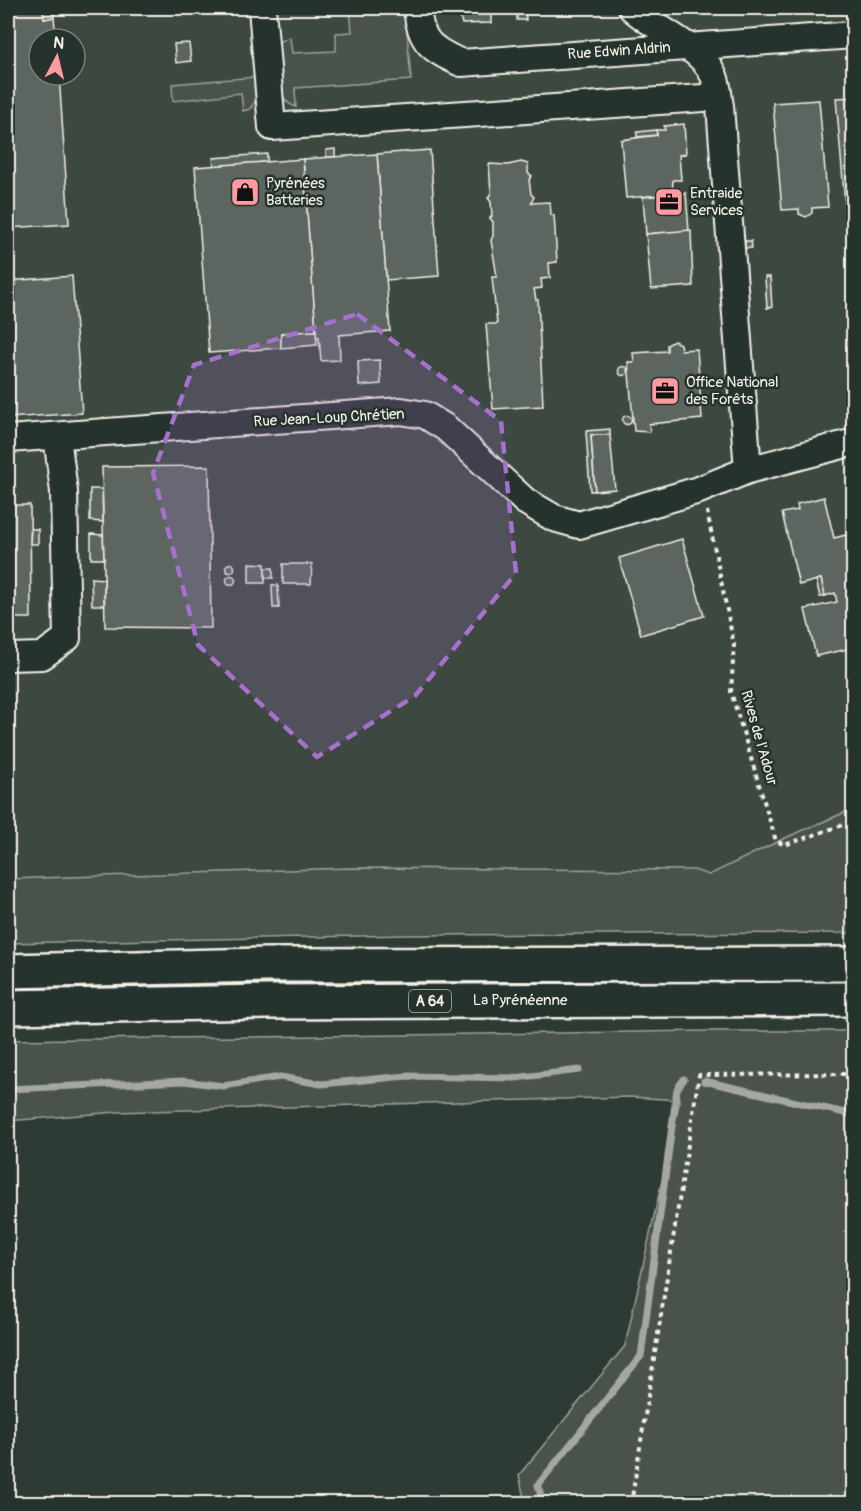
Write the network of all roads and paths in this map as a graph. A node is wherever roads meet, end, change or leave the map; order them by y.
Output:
1 (262, 8) edge
2 (417, 8) edge
3 (633, 8) edge
4 (854, 35) edge
5 (687, 46) junction
6 (718, 97) junction
7 (57, 436) junction
8 (8, 439) edge
9 (854, 442) edge
10 (748, 470) junction
11 (699, 490) junction
12 (8, 657) edge
13 (854, 822) edge
14 (854, 963) edge
15 (8, 971) edge
16 (854, 999) edge
17 (8, 1007) edge
18 (854, 1074) edge
19 (631, 1503) edge

1 - 6 street
2 - 5 street, Rue Edwin Aldrin
3 - 5 street
4 - 5 street, Rue Edwin Aldrin
5 - 6 street
6 - 10 street
7 - 8 street, Rue Jean-Loup Chrétien
7 - 11 street, Rue Jean-Loup Chrétien
7 - 12 street
9 - 10 street, Rue Jean-Loup Chrétien
10 - 11 street, Rue Jean-Loup Chrétien
11 - 13 path, Rives de l'Adour
14 - 15 highway
16 - 17 highway, La Pyrénéenne / A 64
18 - 19 path

